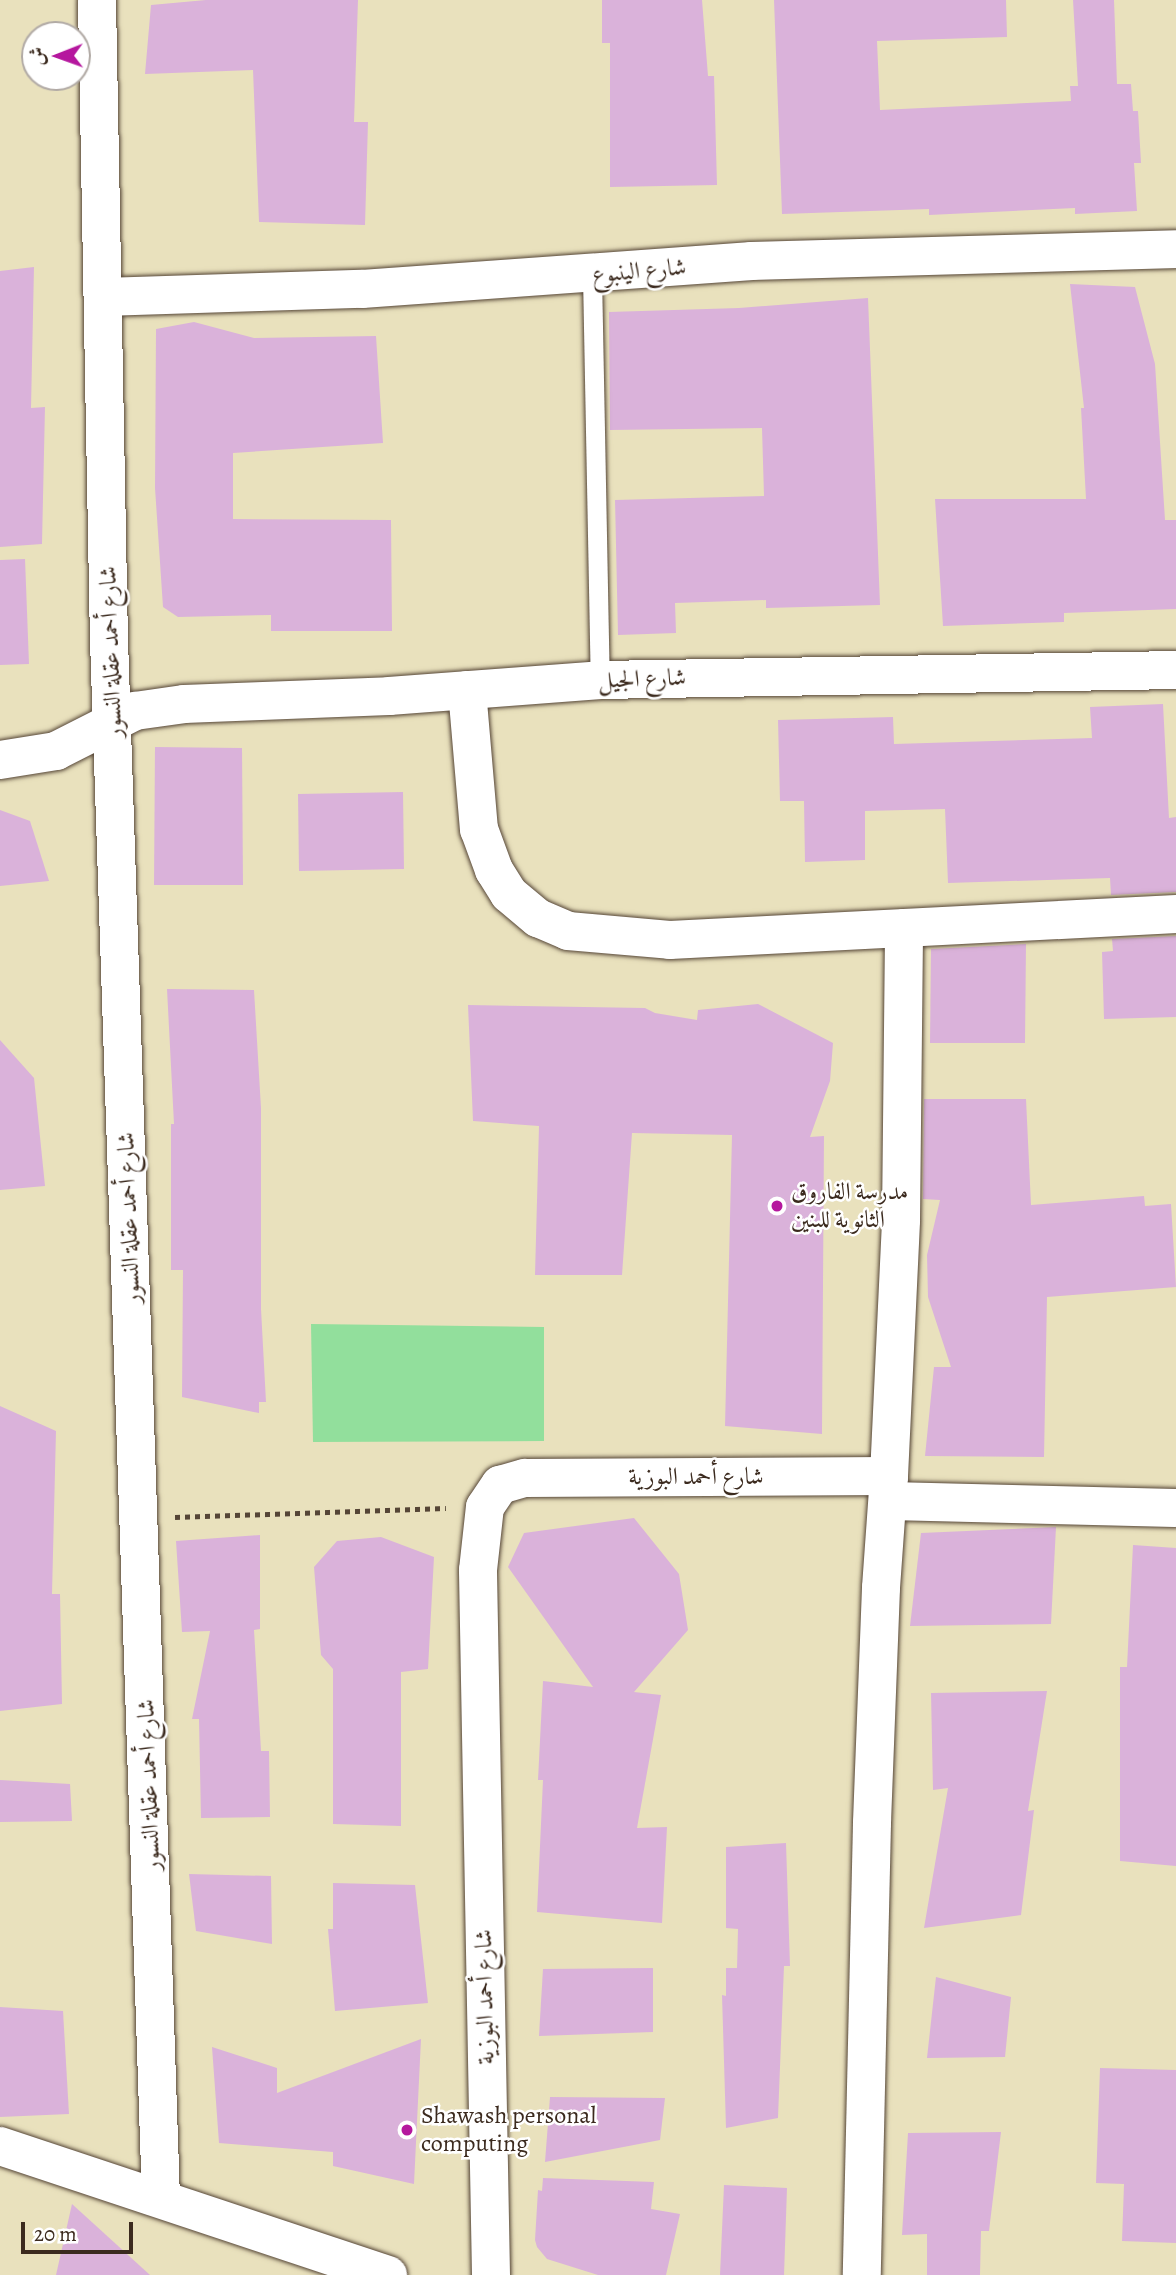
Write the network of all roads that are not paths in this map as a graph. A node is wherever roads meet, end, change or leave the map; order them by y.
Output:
1 (97, 0) edge
2 (1176, 249) edge
3 (592, 275) junction
4 (103, 296) junction
5 (1176, 670) edge
6 (600, 680) junction
7 (467, 690) junction
8 (113, 723) junction
9 (0, 760) edge
10 (1176, 914) edge
11 (904, 928) junction
12 (889, 1488) junction
13 (1176, 1508) edge
14 (0, 2146) edge
15 (161, 2197) junction
16 (388, 2275) edge
17 (491, 2275) edge
18 (862, 2275) edge

1 - 4 street, شارع أحمد عقلة النسور
2 - 3 street, شارع الينبوع
3 - 4 street, شارع الينبوع
3 - 6 lane
4 - 8 street, شارع أحمد عقلة النسور
5 - 6 street, شارع الجيل
6 - 7 street, شارع الجيل
7 - 8 street, شارع الجيل
7 - 11 street
8 - 9 street, شارع الجيل
8 - 15 street, شارع أحمد عقلة النسور
10 - 11 street
11 - 12 street
12 - 13 street, شارع أحمد البوزية
12 - 17 street, شارع أحمد البوزية
12 - 18 street
14 - 15 street
15 - 16 street

